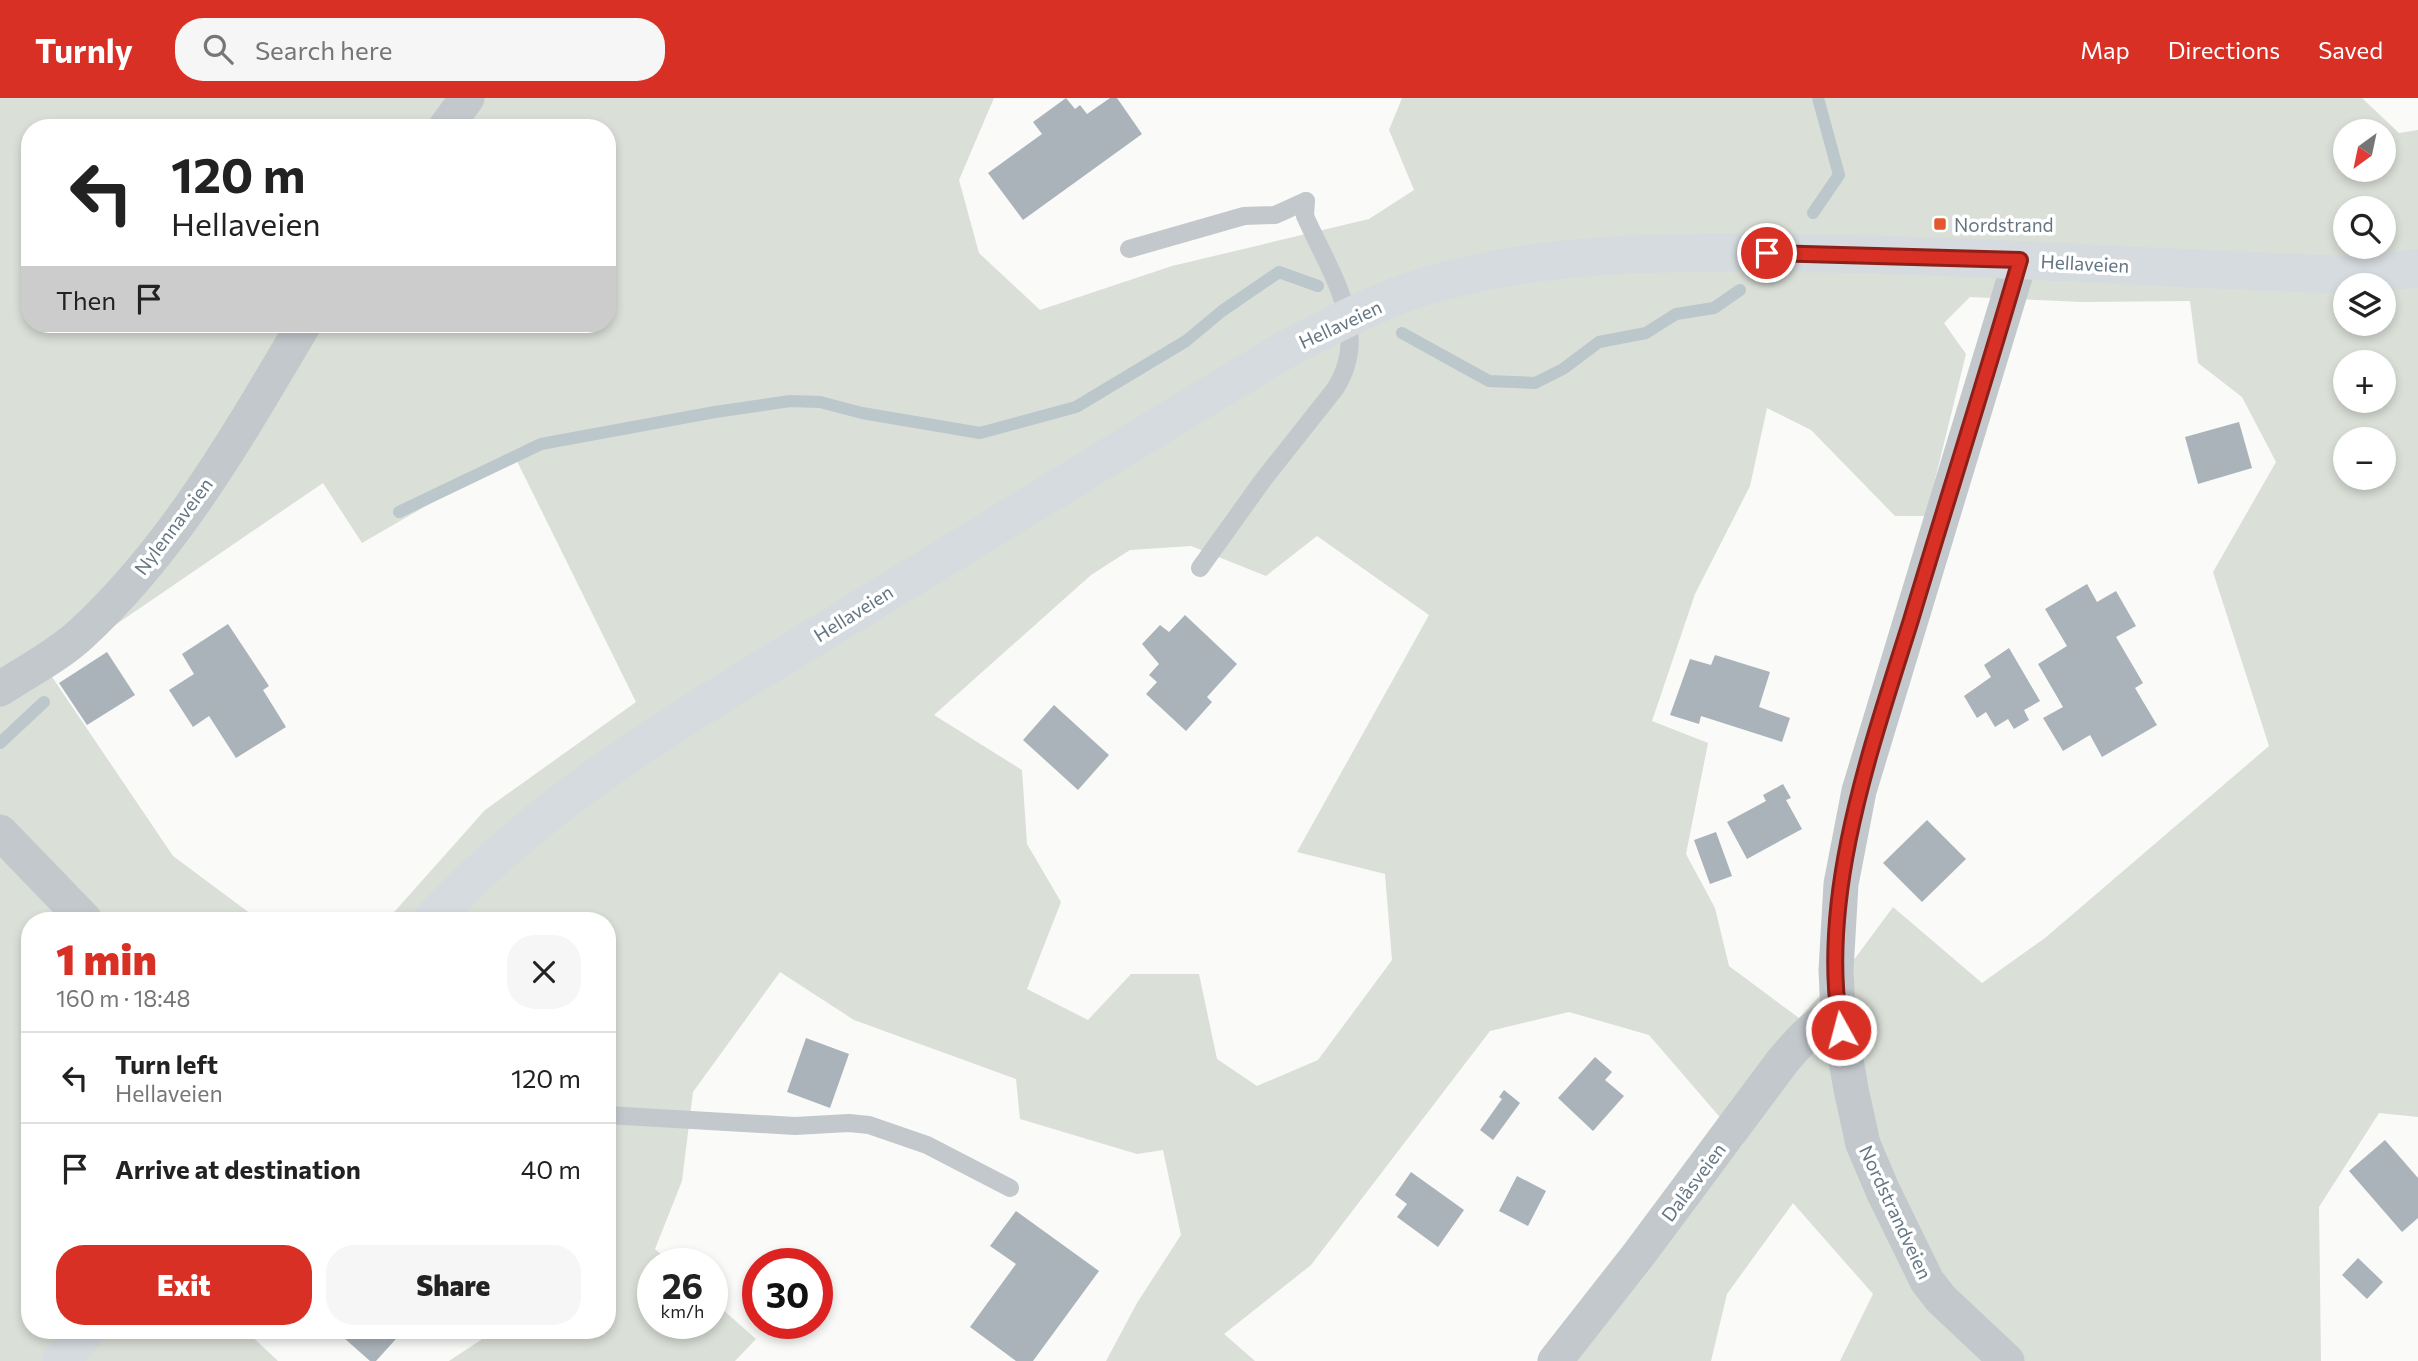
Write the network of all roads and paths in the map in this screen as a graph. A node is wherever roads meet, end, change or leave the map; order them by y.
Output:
1 (467, 98) edge
2 (451, 119) edge
3 (1129, 249) dead end
4 (2020, 260) junction
5 (2418, 268) edge
6 (1350, 317) junction
7 (299, 333) edge
8 (1200, 568) dead end
9 (0, 689) edge
10 (0, 832) edge
11 (77, 912) edge
12 (440, 912) edge
13 (1838, 1013) junction
14 (616, 1116) edge
15 (1010, 1188) dead end
16 (79, 1339) edge
17 (61, 1361) edge
18 (1555, 1361) edge
19 (2007, 1361) edge

1 - 2 street
3 - 6 lane
4 - 5 main road, Hellaveien
4 - 6 main road, Hellaveien
4 - 13 street, Nordstrandveien
6 - 8 lane
6 - 12 main road, Hellaveien
7 - 9 street, Nylennaveien
10 - 11 street
13 - 18 street, Dalåsveien
13 - 19 street, Nordstrandveien
14 - 15 lane
16 - 17 main road

